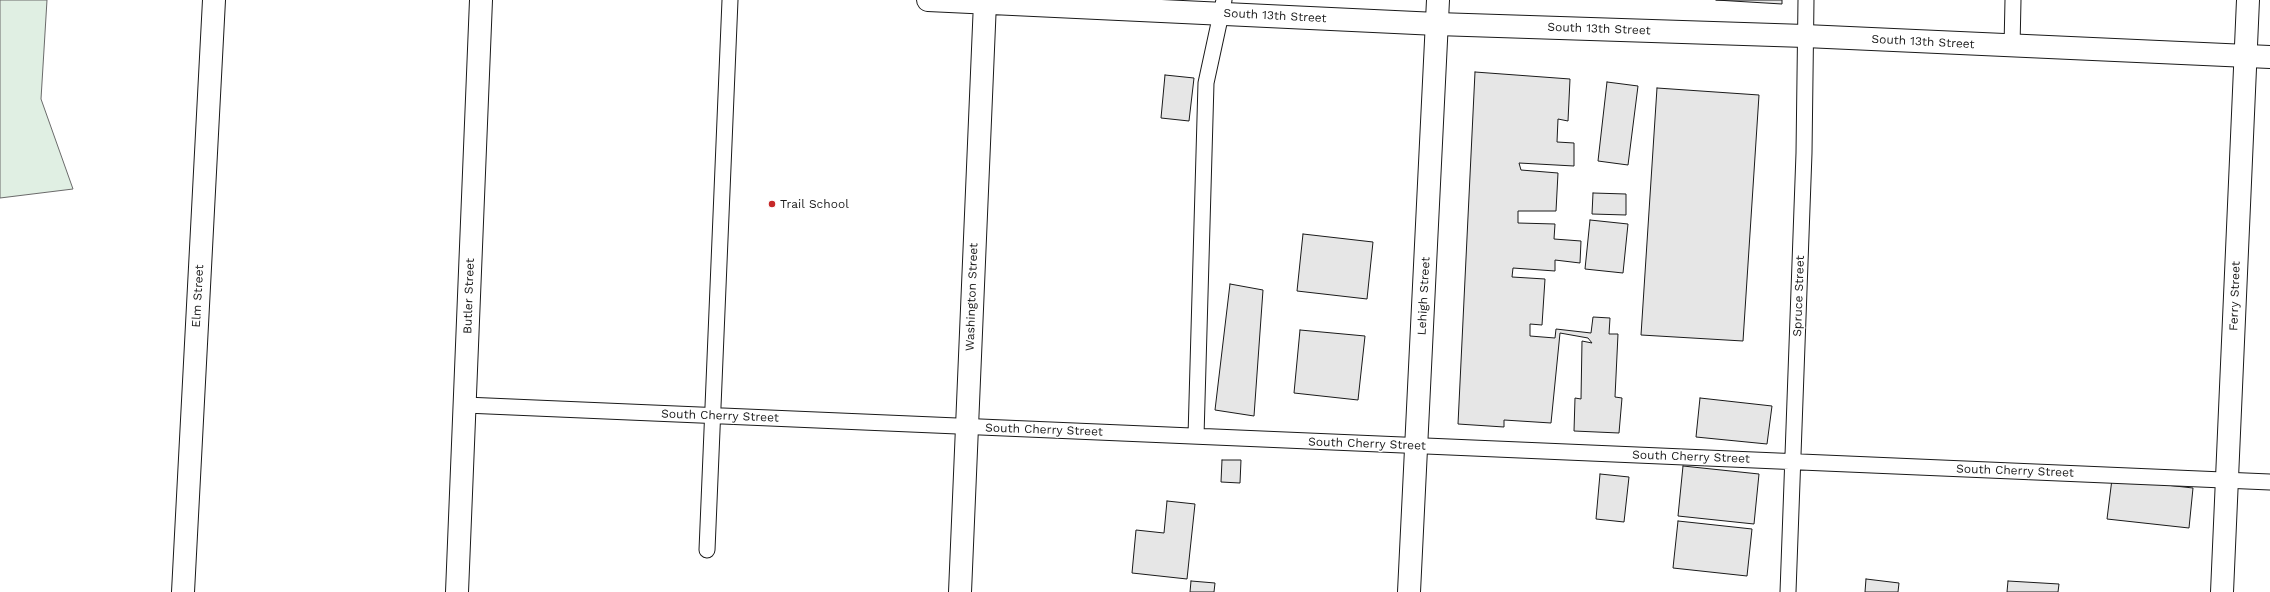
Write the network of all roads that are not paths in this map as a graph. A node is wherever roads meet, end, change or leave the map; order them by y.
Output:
1 (214, 0) edge
2 (481, 0) edge
3 (730, 0) edge
4 (928, 0) edge
5 (1438, 0) edge
6 (1806, 0) edge
7 (2013, 0) edge
8 (2248, 0) edge
9 (985, 2) junction
10 (1223, 7) edge
11 (1437, 24) junction
12 (1805, 36) junction
13 (2012, 47) junction
14 (2246, 56) junction
15 (2270, 57) edge
16 (464, 405) junction
17 (714, 416) junction
18 (967, 426) junction
19 (1196, 436) junction
20 (1417, 446) junction
21 (1794, 462) junction
22 (2228, 480) junction
23 (2270, 482) edge
24 (708, 550) dead end
25 (183, 592) edge
26 (457, 592) edge
27 (960, 592) edge
28 (1409, 592) edge
29 (1788, 592) edge
30 (2222, 592) edge

1 - 25 main road, Elm Street
2 - 16 main road, Butler Street
3 - 17 lane
4 - 9 main road, South 13th Street
5 - 11 main road, Lehigh Street
6 - 12 lane, Spruce Street
7 - 13 lane
8 - 14 main road, Ferry Street
9 - 10 main road, South 13th Street
9 - 18 main road, Washington Street
10 - 11 main road, South 13th Street
10 - 19 lane
11 - 12 main road, South 13th Street
11 - 20 main road, Lehigh Street
12 - 13 main road, South 13th Street
12 - 21 lane, Spruce Street
13 - 14 main road, South 13th Street
14 - 15 main road, South 13th Street
14 - 22 main road, Ferry Street
16 - 17 lane, South Cherry Street
16 - 26 main road, Butler Street
17 - 18 lane, South Cherry Street
17 - 24 lane
18 - 19 lane, South Cherry Street
18 - 27 main road, Washington Street
19 - 20 lane, South Cherry Street
20 - 21 lane, South Cherry Street
20 - 28 main road, Lehigh Street
21 - 22 lane, South Cherry Street
21 - 29 lane, Spruce Street
22 - 23 lane, South Cherry Street
22 - 30 main road, Ferry Street

